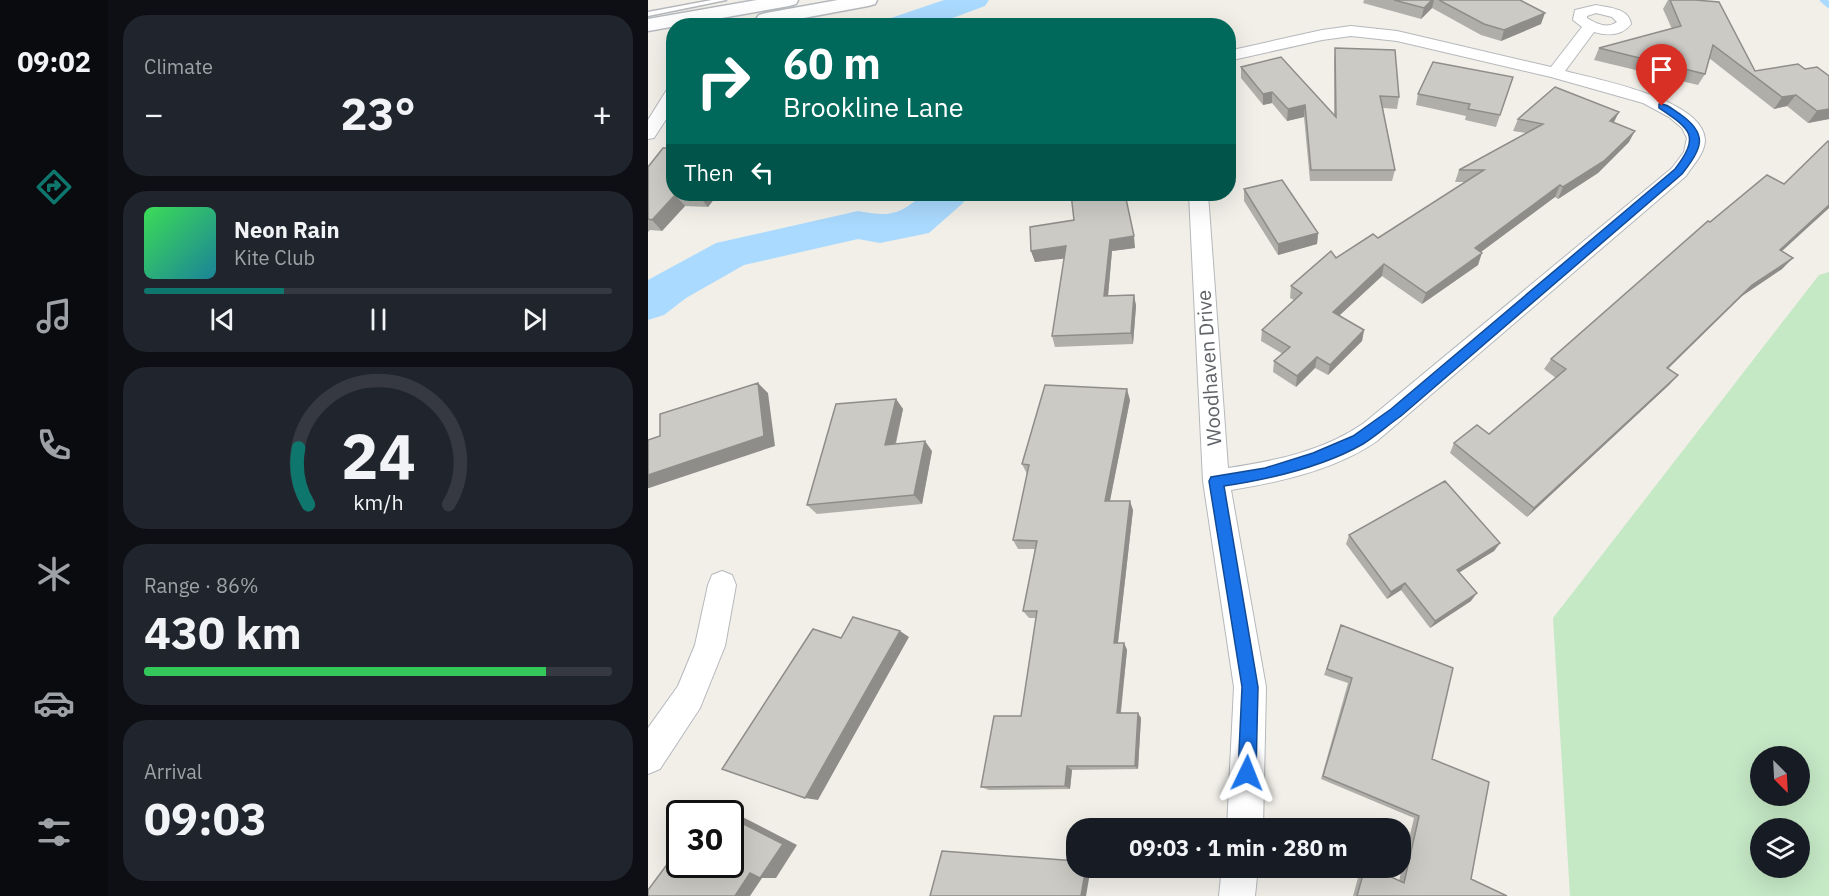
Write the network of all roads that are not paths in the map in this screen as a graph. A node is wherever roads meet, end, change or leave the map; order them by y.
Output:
1 (723, 0) edge
2 (789, 0) edge
3 (868, 0) edge
4 (840, 2) edge
5 (648, 14) edge
6 (706, 18) edge
7 (770, 18) edge
8 (666, 23) edge
9 (648, 25) edge
10 (1590, 27) dead end
11 (666, 39) edge
12 (648, 42) edge
13 (1236, 54) edge
14 (1556, 73) junction
15 (666, 105) edge
16 (648, 134) edge
17 (1198, 201) edge
18 (1216, 481) junction
19 (722, 585) dead end
20 (648, 757) edge
21 (1245, 818) edge
22 (1239, 878) edge
23 (1237, 896) edge

1 - 5 lane
2 - 6 main road
3 - 4 main road
4 - 7 main road
8 - 9 main road
10 - 14 street
11 - 12 main road
13 - 14 street
14 - 18 street
15 - 16 street
17 - 18 street, Woodhaven Drive
18 - 21 street, Woodhaven Drive
19 - 20 street
22 - 23 street

